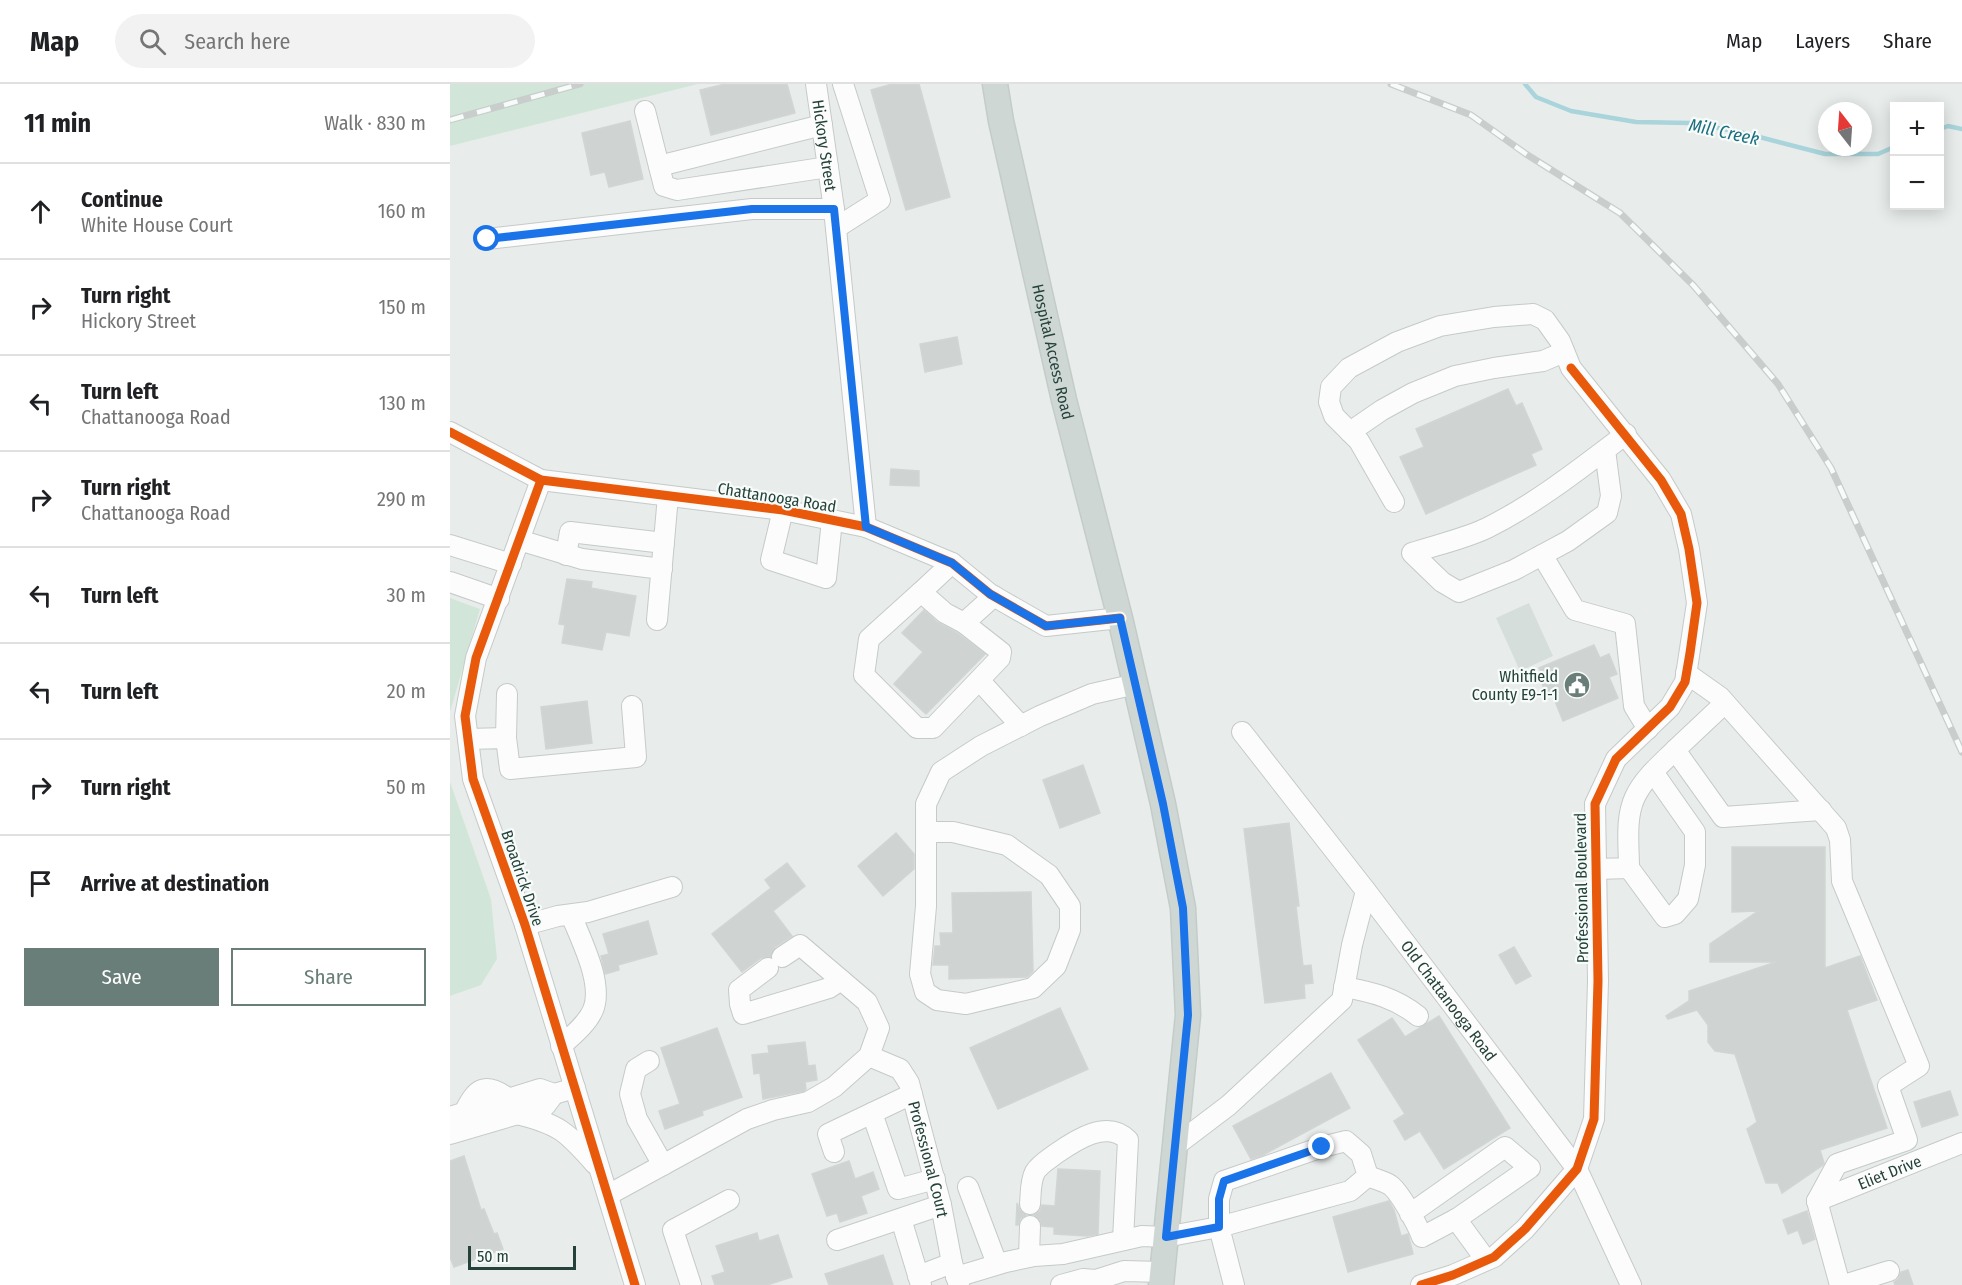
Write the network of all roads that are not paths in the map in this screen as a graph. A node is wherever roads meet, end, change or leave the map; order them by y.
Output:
1 (816, 84) edge
2 (843, 84) edge
3 (995, 84) edge
4 (645, 111) dead end
5 (822, 125) junction
6 (659, 166) junction
7 (828, 167) junction
8 (835, 219) junction
9 (487, 239) dead end
10 (1568, 360) junction
11 (450, 432) edge
12 (1350, 432) junction
13 (1626, 434) junction
14 (1605, 450) junction
15 (541, 480) junction
16 (668, 496) junction
17 (1394, 502) dead end
18 (783, 510) junction
19 (832, 520) junction
20 (866, 527) junction
21 (519, 540) junction
22 (664, 543) junction
23 (450, 545) edge
24 (566, 555) junction
25 (1542, 555) junction
26 (952, 563) junction
27 (511, 564) junction
28 (662, 569) junction
29 (450, 582) edge
30 (921, 592) junction
31 (994, 596) junction
32 (499, 599) junction
33 (1120, 618) junction
34 (657, 620) dead end
35 (964, 623) junction
36 (1686, 673) junction
37 (979, 680) junction
38 (1136, 684) junction
39 (507, 694) dead end
40 (1725, 703) junction
41 (632, 706) dead end
42 (1021, 726) junction
43 (1648, 729) junction
44 (1242, 732) dead end
45 (506, 738) junction
46 (468, 739) junction
47 (1675, 750) junction
48 (1653, 772) junction
49 (1821, 810) junction
50 (927, 832) junction
51 (1629, 868) junction
52 (1597, 869) junction
53 (672, 886) dead end
54 (1366, 891) junction
55 (571, 915) junction
56 (525, 925) junction
57 (841, 980) junction
58 (1344, 987) junction
59 (1418, 1016) dead end
60 (561, 1046) junction
61 (869, 1056) junction
62 (649, 1062) dead end
63 (575, 1088) junction
64 (912, 1094) junction
65 (513, 1107) junction
66 (872, 1113) junction
67 (457, 1115) edge
68 (450, 1134) edge
69 (1962, 1143) edge
70 (1175, 1146) junction
71 (834, 1152) dead end
72 (663, 1165) junction
73 (1577, 1169) junction
74 (600, 1170) junction
75 (1368, 1176) junction
76 (934, 1179) junction
77 (968, 1187) dead end
78 (608, 1195) junction
79 (729, 1200) dead end
80 (1817, 1201) junction
81 (1030, 1204) dead end
82 (941, 1206) junction
83 (1410, 1214) junction
84 (901, 1219) junction
85 (1456, 1219) junction
86 (1030, 1226) dead end
87 (1219, 1227) junction
88 (1166, 1237) junction
89 (837, 1240) dead end
90 (1123, 1240) junction
91 (1029, 1257) junction
92 (1486, 1260) junction
93 (997, 1264) junction
94 (1889, 1271) dead end
95 (956, 1275) edge
96 (1161, 1279) edge
97 (920, 1280) edge
98 (1097, 1282) edge
99 (636, 1285) edge
100 (691, 1285) edge
101 (1061, 1285) edge
102 (1234, 1285) edge
103 (1421, 1285) edge
104 (1631, 1285) edge
105 (1842, 1285) edge

1 - 5 street, Hickory Street
2 - 8 street
3 - 33 main road, Hospital Access Road
4 - 6 street
5 - 6 street
5 - 7 street, Hickory Street
6 - 7 street
7 - 8 street, Hickory Street
8 - 9 street
8 - 20 street, Hickory Street
10 - 12 street
10 - 12 street, Professional Boulevard
10 - 13 street, Professional Boulevard
11 - 15 street, Chattanooga Road
12 - 17 street
13 - 14 street
13 - 36 street, Professional Boulevard
14 - 25 street
14 - 25 street
15 - 16 street, Chattanooga Road
15 - 21 street, Broadrick Drive
16 - 18 street, Chattanooga Road
16 - 22 street
18 - 19 street, Chattanooga Road
18 - 19 street
19 - 20 street, Chattanooga Road
20 - 26 street, Chattanooga Road
21 - 24 street
21 - 27 street, Broadrick Drive
22 - 24 street
22 - 28 street
23 - 27 street
24 - 28 street
25 - 43 street
26 - 30 street
26 - 31 street, Chattanooga Road
27 - 32 street, Broadrick Drive
28 - 34 street
29 - 32 street
30 - 35 street
30 - 37 street
31 - 33 street, Chattanooga Road
31 - 35 street
32 - 46 street, Broadrick Drive
33 - 38 main road
35 - 37 street
36 - 40 street
36 - 43 street, Professional Boulevard
37 - 42 street
38 - 42 street
38 - 70 main road
39 - 45 street
40 - 47 street
40 - 49 street
41 - 45 street
42 - 50 street
43 - 52 street, Professional Boulevard
44 - 54 street, Old Chattanooga Road
45 - 46 street
46 - 56 street, Broadrick Drive
47 - 48 street
47 - 49 street
48 - 51 street
48 - 51 street
49 - 80 street
50 - 50 street
51 - 52 street
52 - 73 street, Professional Boulevard
53 - 55 street
54 - 58 street
54 - 73 street, Old Chattanooga Road
55 - 56 street
55 - 60 street
56 - 60 street, Broadrick Drive
57 - 57 street
57 - 61 street
58 - 59 street
58 - 70 street
60 - 63 street, Broadrick Drive
61 - 64 street, Professional Court
61 - 72 street
62 - 72 street
63 - 65 street
63 - 74 street, Broadrick Drive
64 - 66 street
64 - 76 street, Professional Court
65 - 67 street
65 - 68 street
65 - 74 street
66 - 71 street
66 - 76 street
69 - 80 street, Eliet Drive
70 - 88 main road
72 - 78 street
73 - 92 street, Professional Boulevard
73 - 104 street, Old Chattanooga Road
74 - 78 street, Broadrick Drive
75 - 83 street
75 - 87 street
75 - 87 street
76 - 82 street, Professional Court
77 - 93 street
78 - 99 street, Broadrick Drive
79 - 100 street
80 - 105 street
81 - 90 street
82 - 84 street
82 - 95 street, Professional Court
83 - 85 street
83 - 85 street
84 - 89 street
84 - 97 street
85 - 92 street
86 - 91 street
87 - 88 street
87 - 102 street
88 - 90 street
88 - 96 main road
90 - 91 street
91 - 93 street
92 - 103 street, Professional Boulevard
93 - 95 street
94 - 105 street
95 - 97 street
96 - 98 street
98 - 101 street

